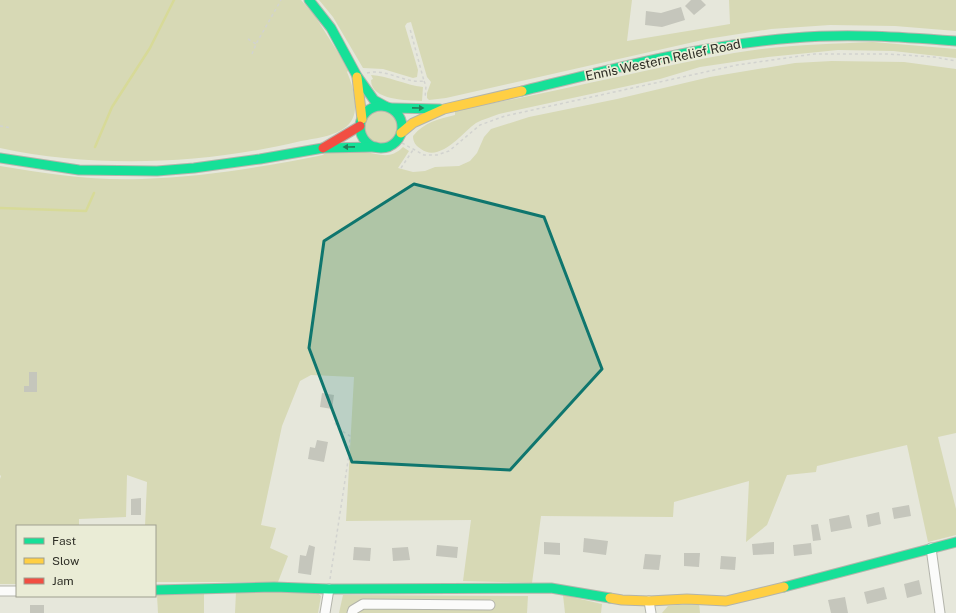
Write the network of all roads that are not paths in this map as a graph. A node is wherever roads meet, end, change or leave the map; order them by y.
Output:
1 (309, 0) edge
2 (956, 41) edge
3 (357, 76) junction
4 (388, 107) junction
5 (444, 109) junction
6 (361, 122) junction
7 (399, 137) junction
8 (376, 147) junction
9 (322, 148) junction
10 (0, 158) edge
11 (956, 542) edge
12 (931, 548) junction
13 (329, 589) junction
14 (156, 590) edge
15 (0, 591) edge
16 (16, 591) edge
17 (649, 601) junction
18 (490, 604) dead end
19 (325, 613) edge
20 (352, 613) edge
21 (651, 613) edge
22 (940, 613) edge

1 - 3 main road
2 - 5 main road, Ennis Western Relief Road
3 - 4 main road
3 - 6 main road
4 -> 5 main road, Ennis Western Relief Road
4 - 6 main road
4 - 7 main road
5 - 7 main road, Ennis Western Relief Road
6 - 8 main road
6 - 9 main road
7 - 8 main road
8 -> 9 main road
9 - 10 main road
11 - 12 main road
12 - 17 main road
12 - 22 street
13 - 14 main road
13 - 17 main road
13 - 19 street
15 - 16 street
17 - 21 street
18 - 20 street

